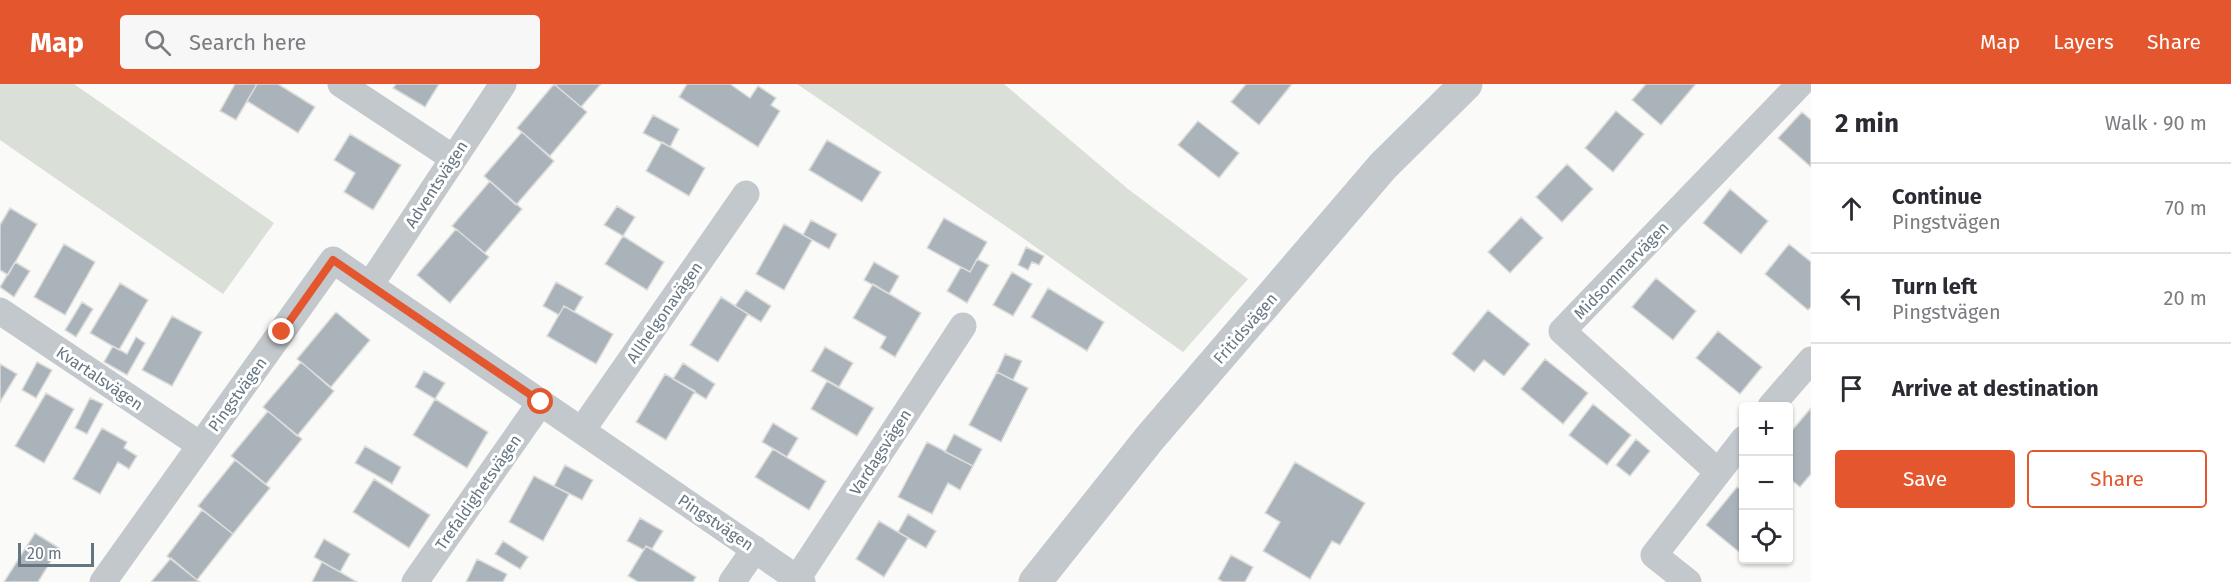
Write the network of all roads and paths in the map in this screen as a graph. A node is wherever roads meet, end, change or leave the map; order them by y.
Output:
1 (341, 84) edge
2 (503, 84) edge
3 (1466, 84) edge
4 (1800, 84) edge
5 (453, 158) junction
6 (746, 194) dead end
7 (370, 285) junction
8 (0, 311) edge
9 (963, 326) dead end
10 (1811, 360) edge
11 (541, 402) junction
12 (1774, 402) edge
13 (582, 430) junction
14 (200, 445) junction
15 (1739, 445) edge
16 (1717, 471) junction
17 (755, 549) junction
18 (800, 580) edge
19 (103, 582) edge
20 (415, 582) edge
21 (732, 582) edge
22 (1035, 582) edge
23 (1688, 582) edge

1 - 5 street
2 - 5 street, Adventsvägen
3 - 22 street, Fritidsvägen
4 - 16 street, Midsommarvägen
5 - 7 street, Adventsvägen
6 - 13 street, Allhelgonavägen
7 - 11 street, Pingstvägen
7 - 14 street, Pingstvägen
8 - 14 street, Kvartalsvägen
9 - 18 street, Vardagsvägen
10 - 12 street
11 - 13 street, Pingstvägen
11 - 20 street, Trefaldighetsvägen
13 - 17 street, Pingstvägen
14 - 19 street, Pingstvägen
15 - 16 street
16 - 23 street
17 - 18 street, Pingstvägen
17 - 21 street

